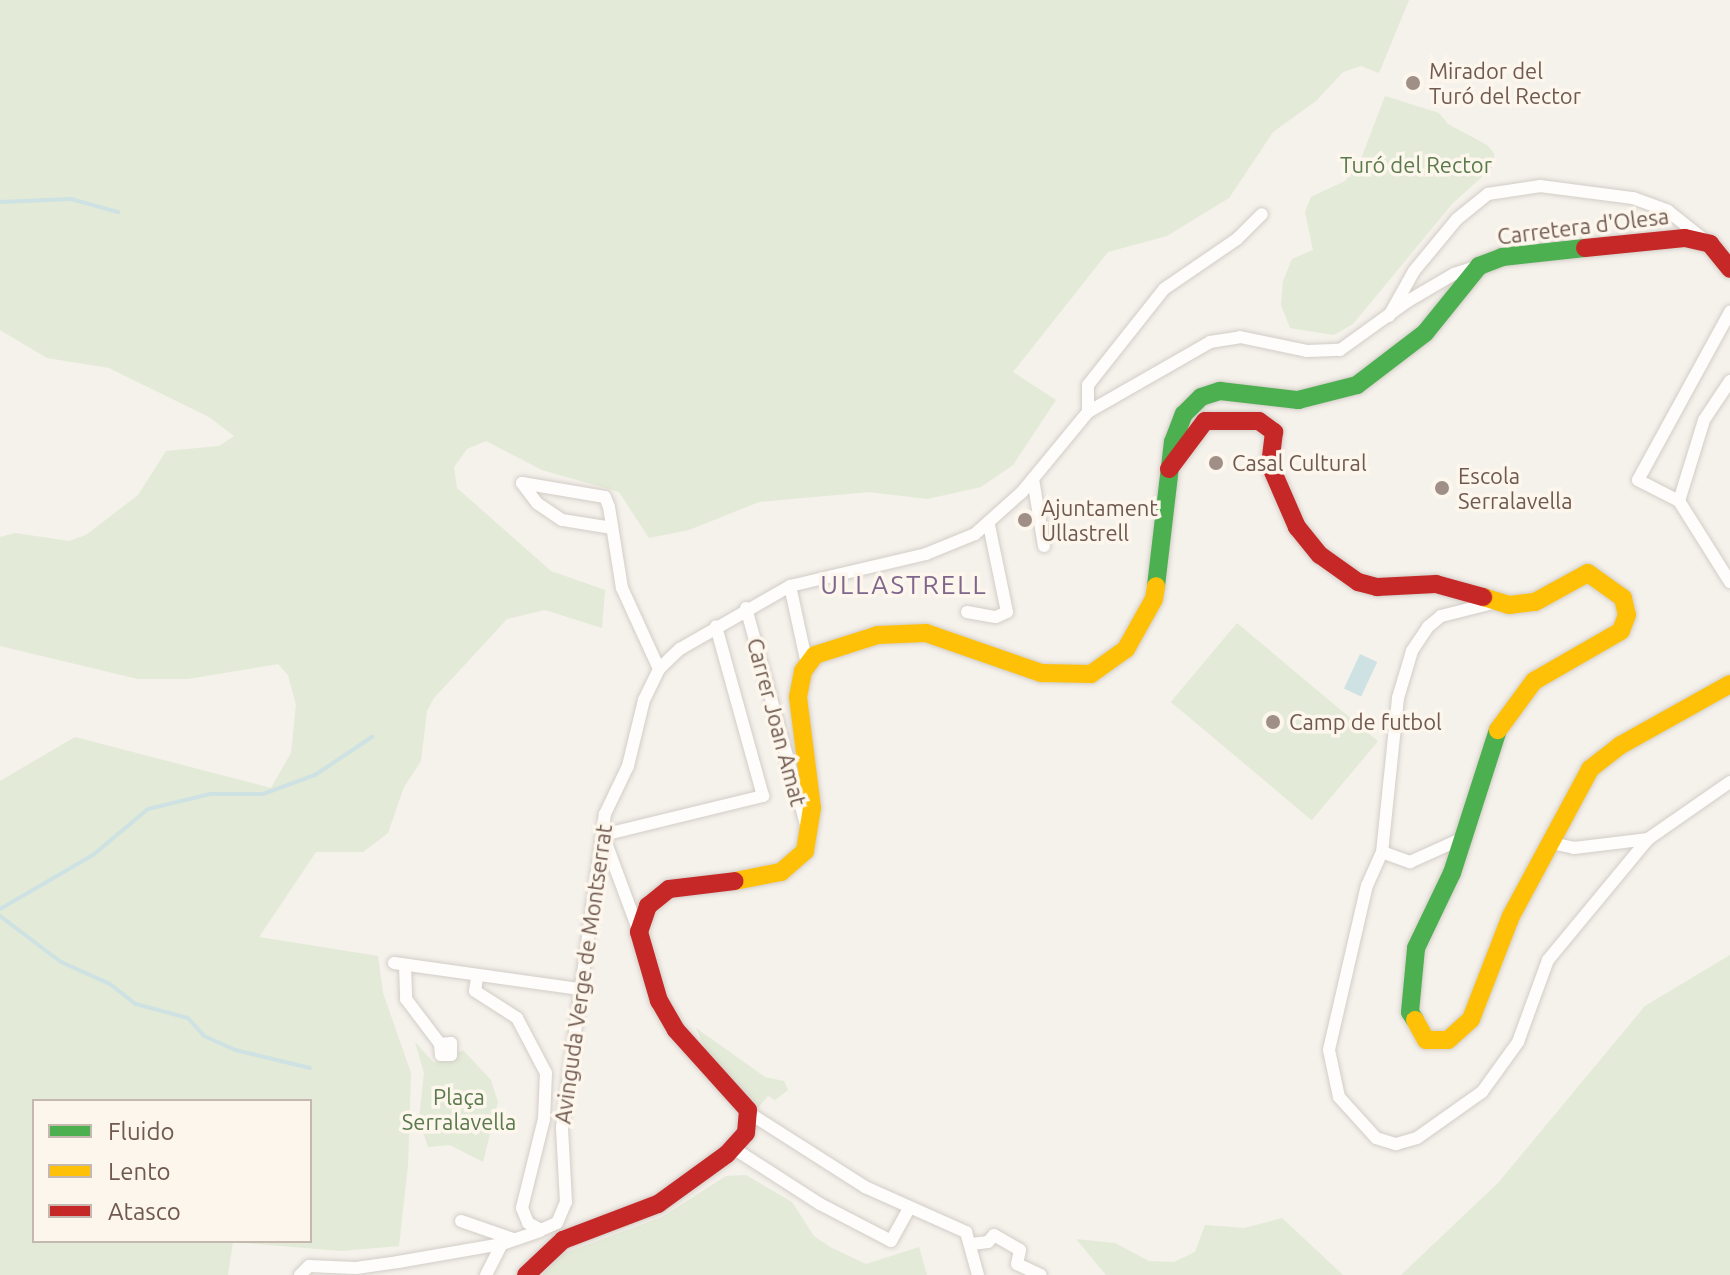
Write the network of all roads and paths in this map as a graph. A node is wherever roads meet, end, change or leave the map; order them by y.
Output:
1 (1262, 214) dead end
2 (1710, 244) junction
3 (1479, 266) junction
4 (1730, 269) edge
5 (1730, 312) edge
6 (1389, 318) junction
7 (1728, 389) edge
8 (1088, 412) junction
9 (1169, 469) junction
10 (1033, 479) junction
11 (1679, 501) junction
12 (989, 525) junction
13 (612, 528) junction
14 (1044, 546) dead end
15 (1730, 582) edge
16 (790, 586) junction
17 (1493, 603) junction
18 (746, 608) junction
19 (967, 612) dead end
20 (716, 626) junction
21 (807, 664) junction
22 (659, 669) junction
23 (1730, 684) edge
24 (1730, 782) edge
25 (603, 835) junction
26 (809, 836) junction
27 (1461, 839) junction
28 (1648, 839) junction
29 (1551, 843) junction
30 (1382, 852) junction
31 (639, 932) junction
32 (477, 978) junction
33 (578, 989) junction
34 (440, 1044) dead end
35 (749, 1113) junction
36 (733, 1148) junction
37 (909, 1208) junction
38 (461, 1221) dead end
39 (541, 1230) junction
40 (578, 1234) junction
41 (508, 1242) junction
42 (972, 1244) junction
43 (395, 1269) edge
44 (300, 1275) edge
45 (486, 1275) edge
46 (526, 1275) edge
47 (978, 1275) edge
48 (1041, 1275) edge

1 - 8 street
2 - 3 street, Carretera d'Olesa
2 - 4 street
2 - 6 street
3 - 6 street
3 - 9 street, Carretera d'Olesa
5 - 11 street
6 - 8 street
7 - 11 street
8 - 10 street
9 - 17 street
9 - 21 street, Carretera d'Olesa
10 - 12 street
10 - 14 street
11 - 15 street
12 - 16 street
12 - 19 street
13 - 13 street
13 - 22 street
16 - 18 street
16 - 21 street
17 - 27 street
17 - 30 street
18 - 20 street
18 - 26 street, Carrer Joan Amat
20 - 22 street
20 - 25 street
21 - 26 street
22 - 25 street, Avinguda Verge de Montserrat
23 - 29 street
24 - 28 street
25 - 31 street
25 - 33 street, Avinguda Verge de Montserrat
26 - 31 street
27 - 29 street
27 - 30 street
28 - 29 street
28 - 30 street
31 - 35 street
32 - 33 street
32 - 34 street
32 - 39 street
33 - 39 street, Avinguda Verge de Montserrat
35 - 36 street
35 - 37 street
36 - 37 street
36 - 40 street
37 - 42 street
38 - 41 street
39 - 40 street
39 - 41 street
40 - 46 street
41 - 43 street
41 - 45 street
42 - 47 street
42 - 48 street
43 - 44 street

